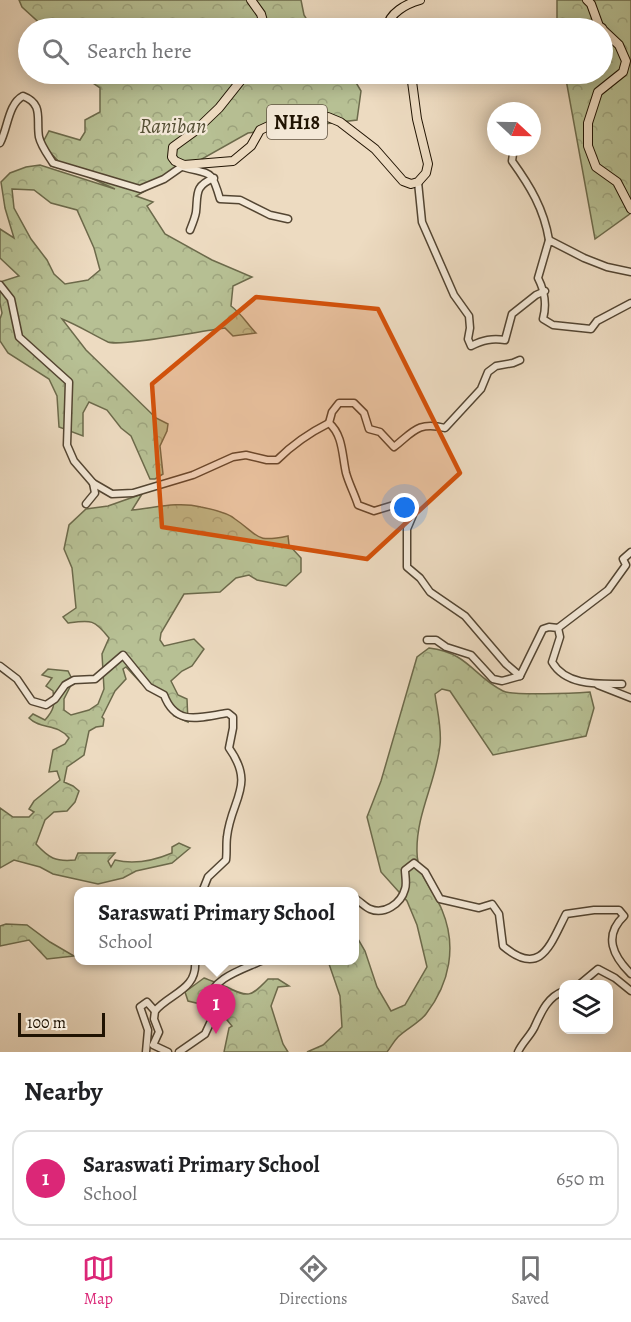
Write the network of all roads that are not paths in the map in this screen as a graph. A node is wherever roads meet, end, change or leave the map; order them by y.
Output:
1 (251, 0) edge
2 (420, 0) edge
3 (587, 0) edge
4 (262, 18) edge
5 (392, 18) edge
6 (596, 18) edge
7 (613, 39) edge
8 (613, 80) edge
9 (238, 84) edge
10 (412, 84) edge
11 (608, 84) edge
12 (0, 143) edge
13 (513, 156) edge
14 (183, 166) junction
15 (214, 178) junction
16 (418, 182) junction
17 (631, 209) edge
18 (288, 219) dead end
19 (190, 230) dead end
20 (549, 240) junction
21 (631, 272) edge
22 (0, 285) edge
23 (545, 291) junction
24 (631, 303) edge
25 (520, 360) dead end
26 (329, 423) junction
27 (93, 483) junction
28 (86, 504) dead end
29 (631, 552) edge
30 (558, 628) junction
31 (427, 640) dead end
32 (0, 666) edge
33 (520, 676) junction
34 (595, 684) junction
35 (622, 684) dead end
36 (631, 698) edge
37 (204, 887) edge
38 (359, 900) edge
39 (195, 965) edge
40 (252, 965) edge
41 (631, 974) edge
42 (585, 980) edge
43 (631, 991) edge
44 (559, 993) edge
45 (155, 1011) junction
46 (146, 1052) edge
47 (168, 1052) edge
48 (179, 1052) edge
49 (518, 1052) edge

1 - 4 main road
2 - 5 main road
3 - 6 main road
7 - 8 main road
9 - 14 main road
10 - 16 main road
11 - 17 main road
12 - 14 street
13 - 20 street
14 - 15 street
14 - 16 main road, NH18
15 - 18 street
15 - 19 street
16 - 23 street
20 - 21 street
20 - 23 street
22 - 27 street
23 - 24 street
25 - 26 street
26 - 27 street
26 - 33 street
27 - 28 street
29 - 30 street
30 - 33 street
30 - 34 street
31 - 33 street
32 - 37 street
34 - 35 street
34 - 36 street
38 - 41 street
39 - 45 street
40 - 48 street
42 - 43 street
44 - 49 street
45 - 46 street
45 - 47 street

